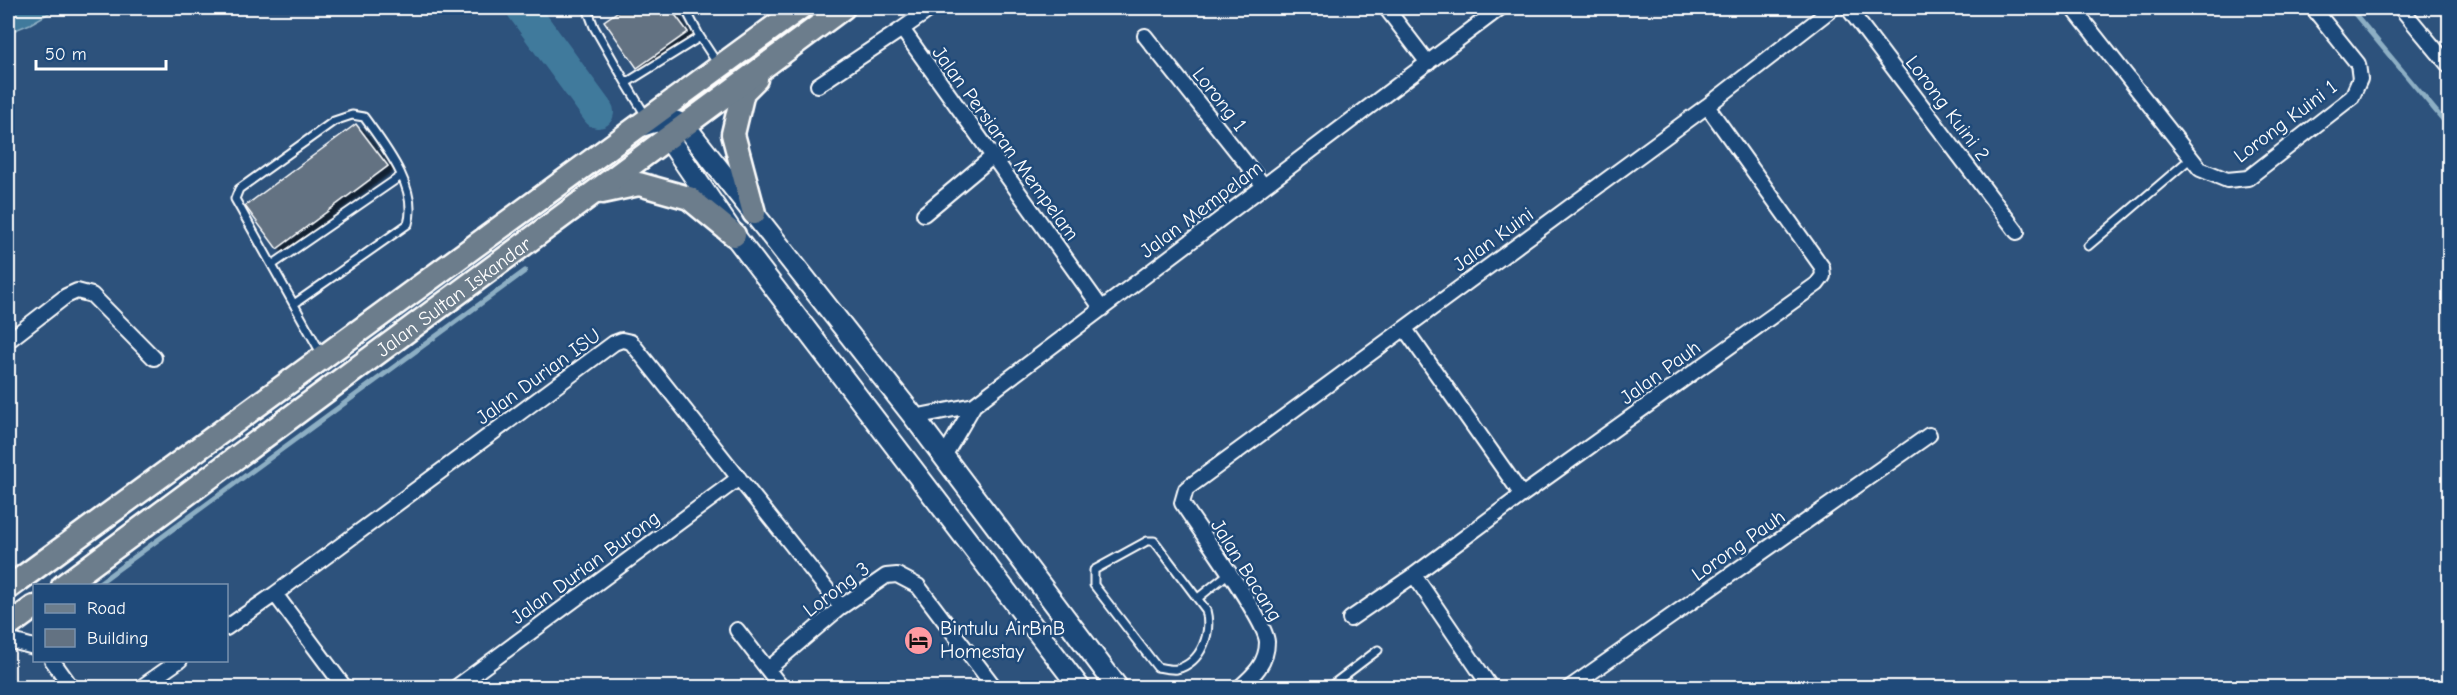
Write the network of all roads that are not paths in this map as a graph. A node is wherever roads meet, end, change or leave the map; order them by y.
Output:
1 (587, 8) edge
2 (685, 8) edge
3 (843, 8) edge
4 (932, 8) edge
5 (1386, 8) edge
6 (1500, 8) edge
7 (1833, 8) edge
8 (1848, 8) edge
9 (2073, 8) edge
10 (2313, 8) edge
11 (2401, 8) edge
12 (790, 11) edge
13 (902, 30) junction
14 (1145, 36) dead end
15 (700, 37) junction
16 (776, 58) junction
17 (1428, 63) junction
18 (719, 66) junction
19 (2450, 67) edge
20 (627, 82) junction
21 (818, 85) dead end
22 (1707, 106) junction
23 (660, 126) junction
24 (992, 157) junction
25 (2191, 158) junction
26 (401, 176) junction
27 (1264, 186) junction
28 (595, 194) junction
29 (754, 213) junction
30 (924, 214) dead end
31 (2017, 232) dead end
32 (734, 235) junction
33 (2088, 246) dead end
34 (272, 265) junction
35 (294, 304) junction
36 (1102, 309) junction
37 (1405, 328) junction
38 (8, 341) edge
39 (323, 356) junction
40 (154, 358) dead end
41 (974, 405) junction
42 (914, 417) junction
43 (1929, 435) dead end
44 (943, 458) junction
45 (739, 477) junction
46 (1522, 495) junction
47 (1182, 503) joint
48 (1229, 573) junction
49 (1414, 575) junction
50 (64, 584) edge
51 (8, 588) edge
52 (275, 594) junction
53 (1198, 598) junction
54 (841, 607) junction
55 (33, 608) edge
56 (1350, 619) dead end
57 (8, 626) edge
58 (228, 627) edge
59 (737, 630) dead end
60 (8, 640) edge
61 (33, 647) edge
62 (1378, 650) dead end
63 (53, 662) edge
64 (177, 662) edge
65 (768, 669) junction
66 (72, 687) edge
67 (140, 687) edge
68 (345, 687) edge
69 (454, 687) edge
70 (782, 687) edge
71 (995, 687) edge
72 (1080, 687) edge
73 (1118, 687) edge
74 (1239, 687) edge
75 (1328, 687) edge
76 (1491, 687) edge
77 (1569, 687) edge

1 - 20 lane
2 - 15 lane
3 - 16 main road, Jalan Sultan Iskandar
4 - 13 street
5 - 17 street
6 - 17 street, Jalan Mempelam
7 - 22 street, Jalan Kuini
8 - 31 street, Lorong Kuini 2
9 - 25 street, Lorong Kuini 1
10 - 25 street, Lorong Kuini 1
11 - 19 street
12 - 18 main road
13 - 21 street
13 - 24 street, Jalan Persiaran Mempelam
14 - 27 street, Lorong 1
15 - 18 lane
15 - 20 lane
16 - 23 main road, Jalan Sultan Iskandar
16 - 29 main road
17 - 27 street, Jalan Mempelam
18 - 23 main road
20 - 23 lane
22 - 37 street, Jalan Kuini
22 - 46 street, Jalan Pauh
23 - 28 main road, Jalan Sultan Iskandar
23 - 29 street
23 - 32 street
23 - 39 main road
24 - 30 street
24 - 36 street, Jalan Persiaran Mempelam
25 - 33 lane
26 - 34 lane
26 - 34 lane
26 - 35 lane
27 - 36 street, Jalan Mempelam
28 - 32 main road
28 - 50 main road, Jalan Sultan Iskandar
29 - 42 street
32 - 72 street
34 - 35 lane
35 - 39 lane
36 - 41 street, Jalan Mempelam
37 - 46 street
37 - 47 street, Jalan Kuini
38 - 40 street
39 - 51 main road
41 - 42 street, Jalan Mempelam
41 - 44 street
42 - 44 street
43 - 77 street, Lorong Pauh
44 - 73 street
45 - 52 street, Jalan Durian ISU
45 - 54 street, Jalan Durian ISU
45 - 69 street, Jalan Durian Burong
46 - 49 street, Jalan Pauh
47 - 48 street, Jalan Bacang
48 - 53 lane
48 - 74 street, Jalan Bacang
49 - 56 street, Jalan Pauh
49 - 76 street
52 - 58 street, Jalan Durian ISU
52 - 68 street
53 - 53 lane
54 - 65 street, Lorong 3
54 - 71 street, Lorong 3
55 - 57 main road
59 - 65 street
60 - 61 street
62 - 75 lane
63 - 66 street
64 - 67 street
65 - 70 street

